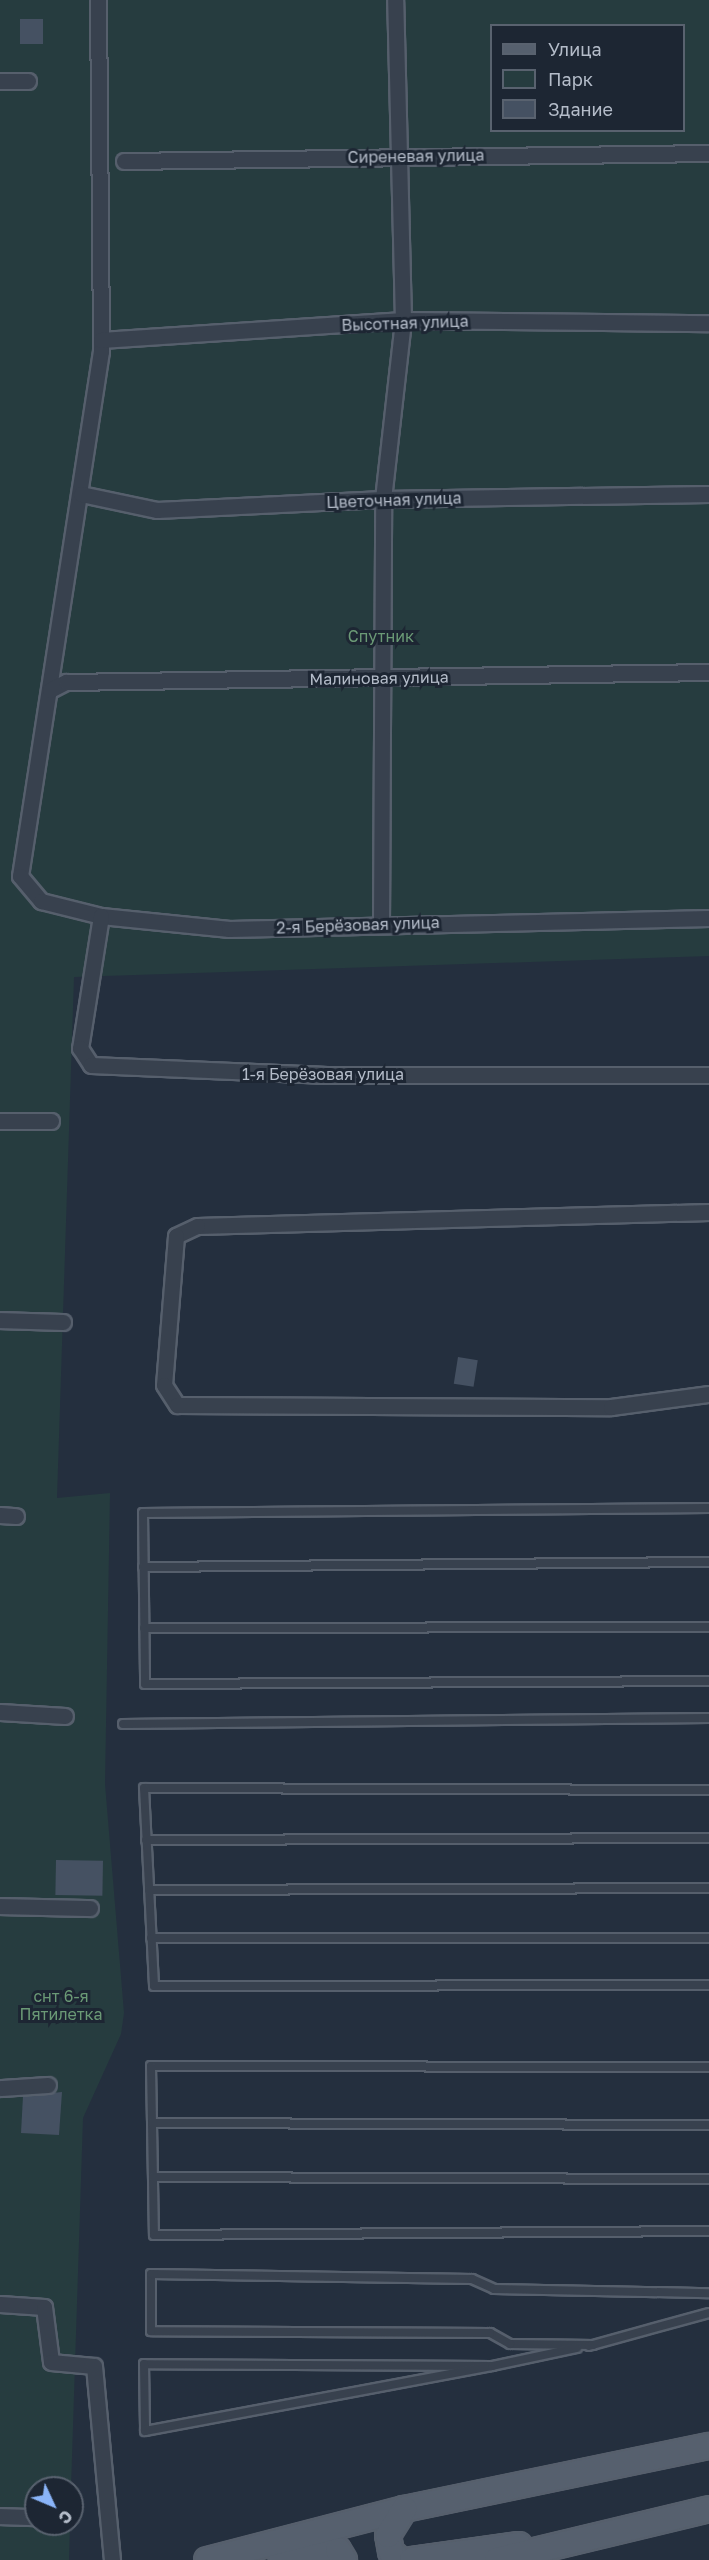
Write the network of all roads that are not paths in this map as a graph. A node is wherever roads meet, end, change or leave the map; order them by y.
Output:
1 (98, 0) edge
2 (395, 0) edge
3 (0, 81) edge
4 (28, 81) dead end
5 (709, 153) edge
6 (398, 155) junction
7 (124, 161) dead end
8 (403, 320) junction
9 (709, 323) edge
10 (101, 340) junction
11 (81, 494) junction
12 (709, 494) edge
13 (382, 499) junction
14 (709, 672) edge
15 (379, 679) junction
16 (50, 690) junction
17 (101, 916) junction
18 (709, 918) edge
19 (381, 924) junction
20 (709, 1075) edge
21 (0, 1120) edge
22 (51, 1121) dead end
23 (709, 1212) edge
24 (0, 1320) edge
25 (63, 1322) dead end
26 (709, 1394) edge
27 (709, 1508) edge
28 (0, 1515) edge
29 (16, 1516) dead end
30 (709, 1562) edge
31 (143, 1567) junction
32 (709, 1627) edge
33 (144, 1628) junction
34 (709, 1681) edge
35 (0, 1712) edge
36 (65, 1716) dead end
37 (709, 1718) edge
38 (123, 1724) dead end
39 (709, 1790) edge
40 (709, 1838) edge
41 (146, 1840) junction
42 (709, 1888) edge
43 (149, 1890) junction
44 (0, 1906) edge
45 (90, 1908) dead end
46 (151, 1938) junction
47 (709, 1938) edge
48 (709, 1985) edge
49 (709, 2067) edge
50 (48, 2085) dead end
51 (0, 2088) edge
52 (152, 2123) junction
53 (709, 2125) edge
54 (153, 2177) junction
55 (709, 2179) edge
56 (709, 2232) edge
57 (709, 2293) edge
58 (0, 2304) edge
59 (709, 2313) edge
60 (594, 2345) junction
61 (492, 2366) junction
62 (709, 2446) edge
63 (404, 2509) junction
64 (709, 2509) edge
65 (0, 2516) edge
66 (24, 2517) edge
67 (569, 2543) junction
68 (112, 2560) edge
69 (207, 2560) edge
70 (262, 2560) edge
71 (344, 2560) edge
72 (400, 2560) edge
73 (412, 2560) edge
74 (497, 2560) edge

1 - 10 street
2 - 6 street
3 - 4 street
5 - 6 street, Сиреневая улица
6 - 7 street, Сиреневая улица
6 - 8 street
8 - 9 street, Высотная улица
8 - 10 street, Высотная улица
8 - 13 street
10 - 11 street
11 - 13 street, Цветочная улица
11 - 16 street
12 - 13 street, Цветочная улица
13 - 15 street
14 - 15 street, Малиновая улица
15 - 16 street, Малиновая улица
15 - 19 street
16 - 17 street, 2-я Берёзовая улица
17 - 19 street, 2-я Берёзовая улица
17 - 20 street, 1-я Берёзовая улица
18 - 19 street, 2-я Берёзовая улица
21 - 22 street
23 - 26 street
24 - 25 street
27 - 31 lane
28 - 29 street
30 - 31 lane
31 - 33 lane
32 - 33 lane
33 - 34 lane
35 - 36 street
37 - 38 lane
39 - 41 lane
40 - 41 lane
41 - 43 lane
42 - 43 lane
43 - 46 lane
44 - 45 street
46 - 47 lane
46 - 48 lane
49 - 52 lane
50 - 51 street
52 - 53 lane
52 - 54 lane
54 - 55 lane
54 - 56 lane
57 - 60 lane
58 - 68 street
59 - 60 lane
60 - 61 lane
61 - 61 lane
62 - 63 main road
63 - 69 main road
63 - 72 main road
64 - 67 main road
65 - 66 street
67 - 73 main road
67 - 74 main road
70 - 71 main road

